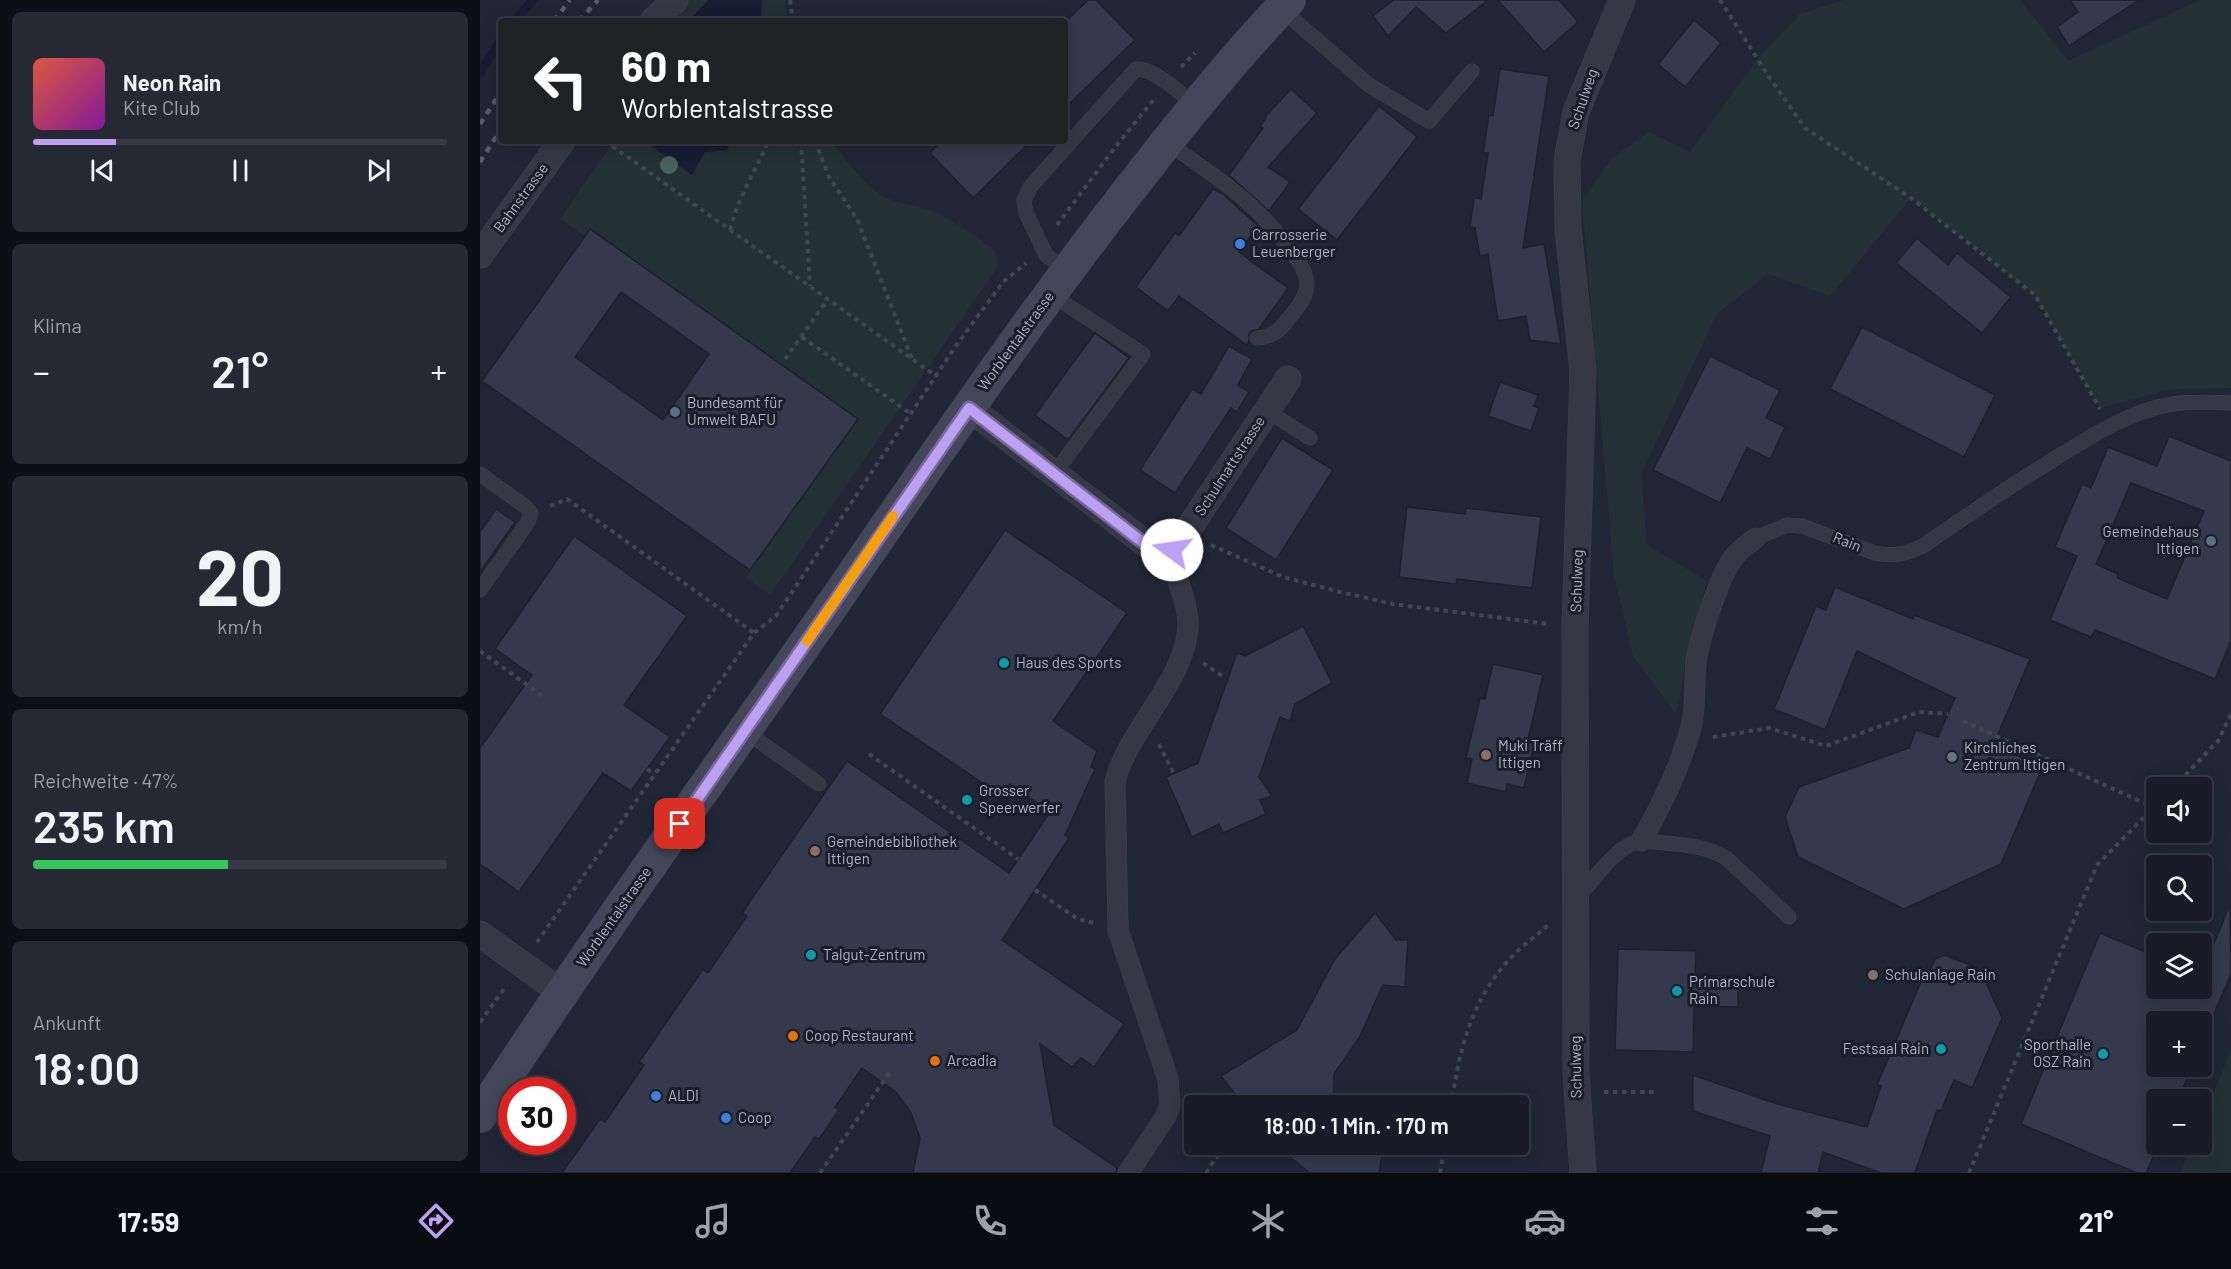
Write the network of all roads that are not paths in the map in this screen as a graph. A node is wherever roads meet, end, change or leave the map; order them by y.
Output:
1 (675, 0) edge
2 (1622, 0) edge
3 (1285, 4) edge
4 (656, 18) edge
5 (1472, 71) dead end
6 (1196, 106) junction
7 (1167, 142) junction
8 (560, 144) edge
9 (480, 255) edge
10 (1058, 283) junction
11 (1257, 338) dead end
12 (1288, 379) dead end
13 (2231, 403) edge
14 (969, 408) junction
15 (1267, 411) junction
16 (1310, 438) dead end
17 (480, 474) edge
18 (1054, 474) junction
19 (1756, 538) joint
20 (1176, 543) junction
21 (480, 590) edge
22 (746, 731) junction
23 (819, 784) dead end
24 (1641, 841) junction
25 (1575, 900) junction
26 (1789, 917) dead end
27 (480, 934) edge
28 (561, 992) junction
29 (480, 1116) edge
30 (1128, 1173) edge
31 (1583, 1173) edge

1 - 4 street
2 - 25 street, Schulweg
3 - 5 lane
3 - 6 main road, Worblentalstrasse
6 - 7 main road, Worblentalstrasse
6 - 10 lane
7 - 10 main road, Worblentalstrasse
7 - 11 lane
8 - 9 street, Bahnstrasse
10 - 14 main road, Worblentalstrasse
10 - 18 lane
12 - 15 street, Schulmattstrasse
13 - 19 lane, Rain
14 - 18 street
14 - 22 main road, Worblentalstrasse
15 - 16 lane
15 - 20 street, Schulmattstrasse
17 - 21 lane
18 - 20 street
19 - 24 street, Rain
20 - 30 street
22 - 23 lane
22 - 28 main road, Worblentalstrasse
24 - 25 lane
24 - 26 lane
25 - 31 street, Schulweg
27 - 28 street
28 - 29 main road, Worblentalstrasse

